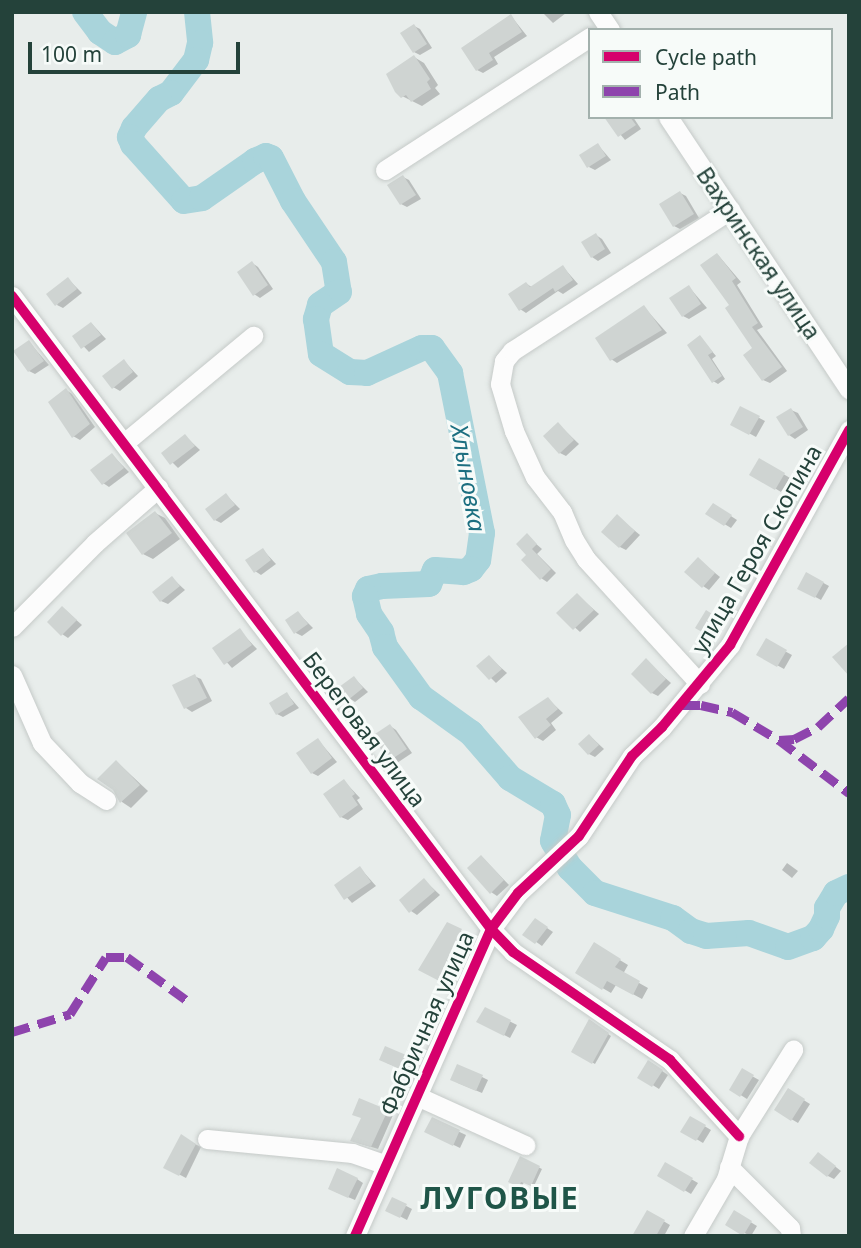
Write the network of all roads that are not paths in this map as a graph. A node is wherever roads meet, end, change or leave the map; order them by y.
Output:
1 (588, 38) edge
2 (669, 119) edge
3 (385, 170) dead end
4 (730, 210) junction
5 (12, 296) edge
6 (253, 336) dead end
7 (849, 389) edge
8 (849, 430) edge
9 (124, 443) junction
10 (158, 488) junction
11 (12, 627) edge
12 (12, 675) edge
13 (700, 684) junction
14 (106, 800) dead end
15 (562, 853) joint
16 (491, 929) junction
17 (793, 1050) dead end
18 (417, 1096) junction
19 (738, 1136) junction
20 (207, 1139) dead end
21 (525, 1145) dead end
22 (386, 1166) junction
23 (729, 1167) junction
24 (355, 1236) edge
25 (693, 1236) edge
26 (791, 1236) edge

1 - 3 street
2 - 4 street, Вахринская улица
4 - 7 street, Вахринская улица
4 - 13 street
5 - 9 street, Береговая улица
6 - 9 street
8 - 13 street, улица Героя Скопина
9 - 10 street, Береговая улица
10 - 11 street
10 - 16 street, Береговая улица
12 - 14 street
13 - 15 street, улица Героя Скопина
15 - 16 street, Фабричная улица
16 - 18 street, Фабричная улица
16 - 19 street, Береговая улица
17 - 19 street
18 - 21 street
18 - 22 street, Фабричная улица
19 - 23 street
20 - 22 street
22 - 24 street, Фабричная улица
23 - 25 street
23 - 26 street

